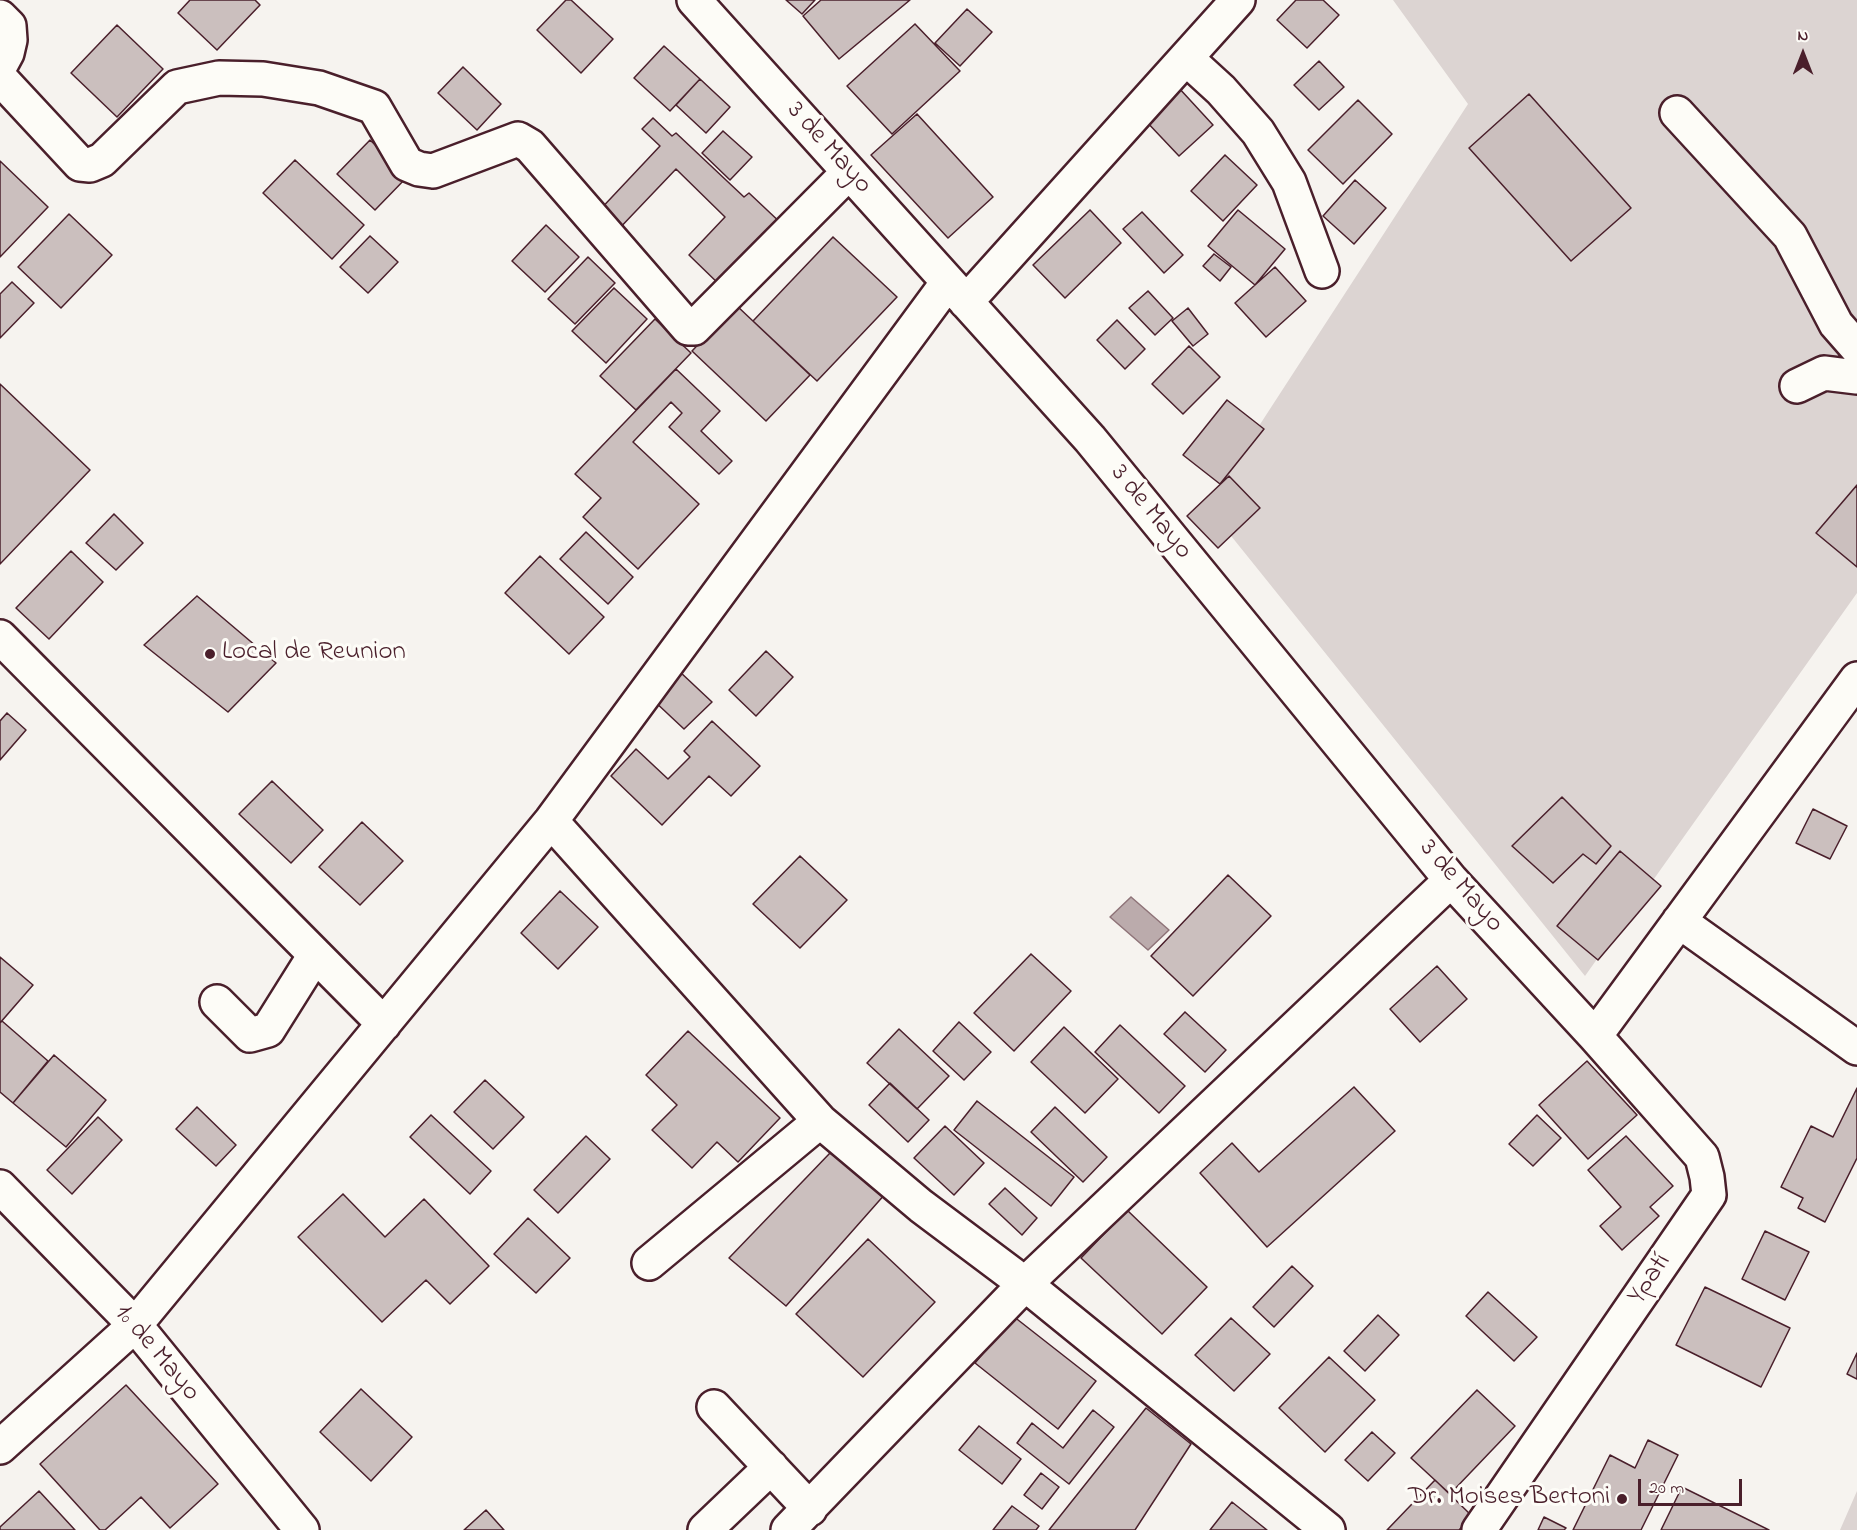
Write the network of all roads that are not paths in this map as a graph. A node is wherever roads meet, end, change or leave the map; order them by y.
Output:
1 (694, 0) edge
2 (1238, 0) edge
3 (0, 17) edge
4 (1186, 58) junction
5 (0, 66) edge
6 (0, 78) edge
7 (1677, 113) dead end
8 (849, 172) junction
9 (1322, 271) dead end
10 (957, 292) junction
11 (1857, 348) edge
12 (1857, 377) edge
13 (1797, 387) dead end
14 (0, 637) edge
15 (1857, 679) edge
16 (551, 821) junction
17 (1451, 880) junction
18 (1679, 921) junction
19 (315, 955) junction
20 (217, 1002) dead end
21 (384, 1024) junction
22 (1595, 1036) junction
23 (1857, 1048) edge
24 (820, 1121) junction
25 (0, 1187) edge
26 (649, 1263) dead end
27 (1025, 1284) junction
28 (135, 1325) junction
29 (714, 1407) dead end
30 (0, 1447) edge
31 (771, 1467) junction
32 (799, 1520) edge
33 (302, 1530) edge
34 (705, 1530) edge
35 (1328, 1530) edge
36 (1479, 1530) edge

1 - 8 street, 3 de Mayo
2 - 4 street
3 - 5 street
4 - 9 street
4 - 10 street
6 - 8 street
7 - 11 street
8 - 10 street, 3 de Mayo
10 - 16 street
10 - 17 street, 3 de Mayo
12 - 13 street
14 - 19 street
15 - 18 street
16 - 21 street
16 - 24 street
17 - 22 street, 3 de Mayo
17 - 27 street
18 - 22 street
18 - 23 street
19 - 20 street
19 - 21 street
21 - 28 street
22 - 36 street, Ypatí
24 - 26 street
24 - 27 street
25 - 28 street, 1º de Mayo
27 - 32 street
27 - 35 street
28 - 30 street
28 - 33 street, 1º de Mayo
29 - 31 street
31 - 32 street
31 - 34 street

